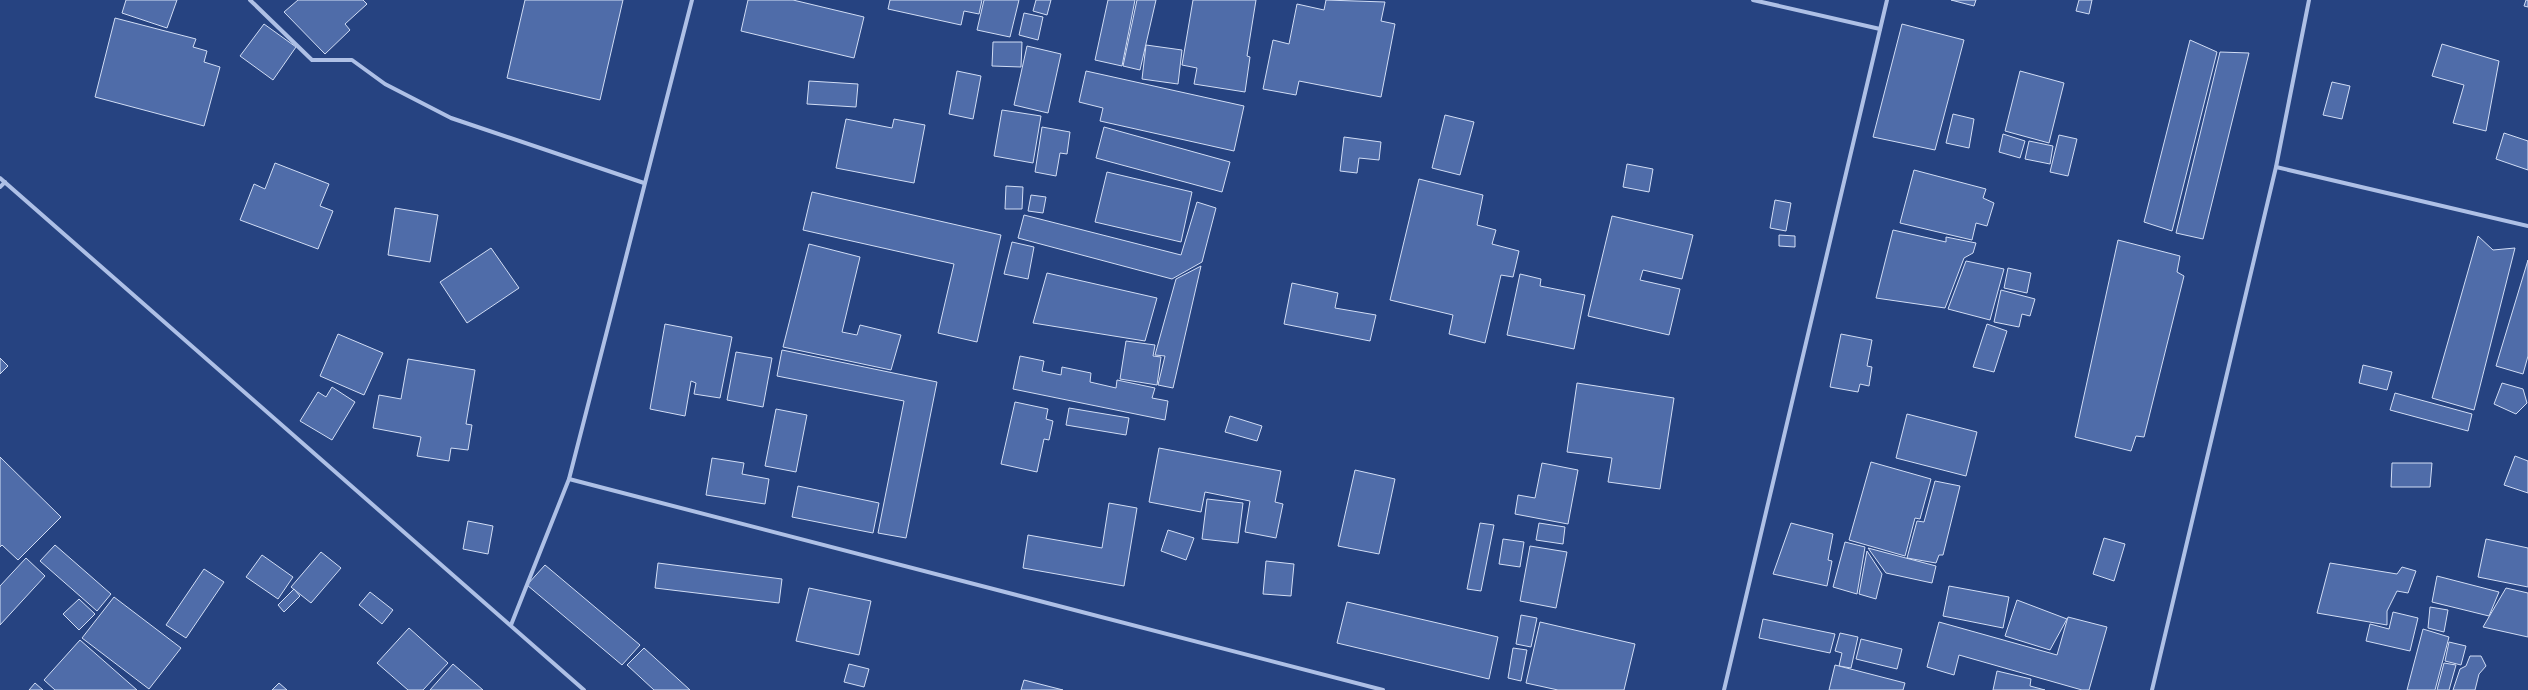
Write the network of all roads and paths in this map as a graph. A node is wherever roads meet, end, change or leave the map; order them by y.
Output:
1 (250, 0) edge
2 (692, 0) edge
3 (1753, 0) edge
4 (1887, 0) edge
5 (2309, 0) edge
6 (1880, 29) junction
7 (2276, 168) junction
8 (0, 178) edge
9 (5, 182) junction
10 (644, 183) junction
11 (0, 187) edge
12 (2528, 226) edge
13 (569, 479) junction
14 (511, 625) junction
15 (584, 690) edge
16 (1383, 690) edge
17 (1724, 690) edge
18 (2152, 690) edge

1 - 10 street
2 - 10 street
3 - 6 street
4 - 6 street
5 - 7 street
6 - 17 street
7 - 12 street
7 - 18 street
8 - 9 street
9 - 11 street
9 - 14 street
10 - 13 street
13 - 14 street
13 - 16 street
14 - 15 street

